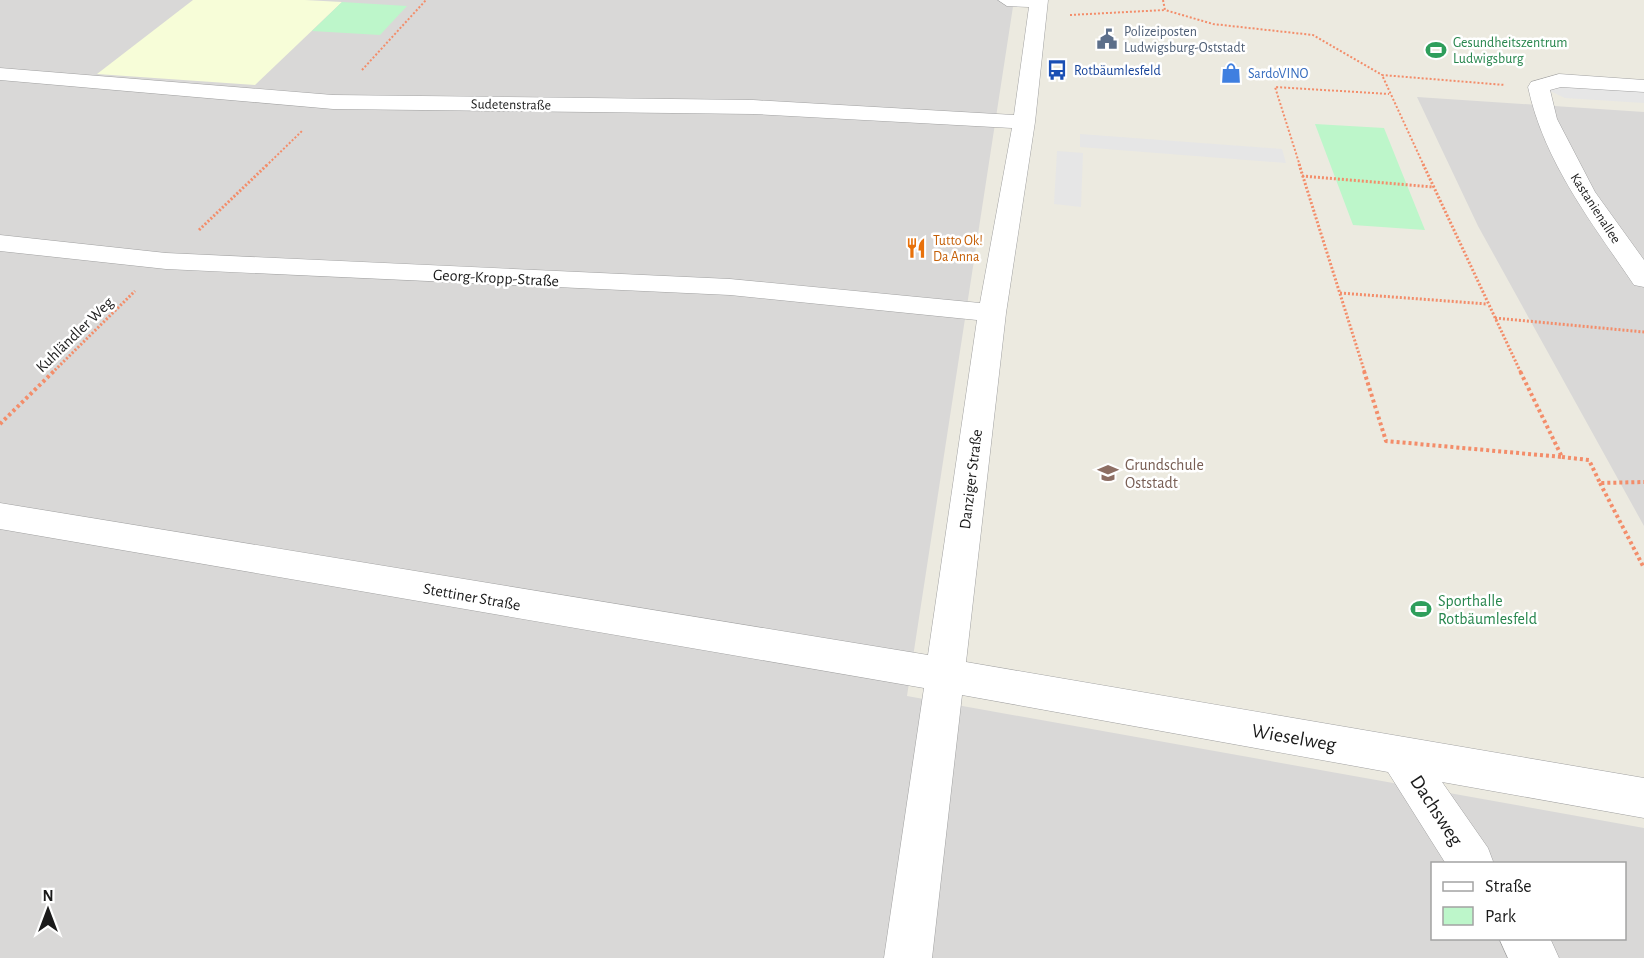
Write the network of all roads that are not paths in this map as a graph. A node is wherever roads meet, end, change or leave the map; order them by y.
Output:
1 (1030, 4) edge
2 (0, 74) edge
3 (1644, 86) edge
4 (1024, 122) junction
5 (0, 243) edge
6 (1644, 279) edge
7 (992, 313) junction
8 (0, 516) edge
9 (945, 675) junction
10 (1401, 756) junction
11 (1644, 798) edge
12 (1471, 862) edge
13 (1523, 940) edge
14 (908, 958) edge
15 (1535, 958) edge

1 - 4 street, Danziger Straße
2 - 4 street, Sudetenstraße
3 - 6 street, Kastanienallee
4 - 7 street, Danziger Straße
5 - 7 street, Georg-Kropp-Straße
7 - 9 street, Danziger Straße
8 - 9 street, Stettiner Straße
9 - 10 street, Wieselweg
9 - 14 street, Danziger Straße
10 - 11 street, Wieselweg
10 - 12 street, Dachsweg
13 - 15 street

